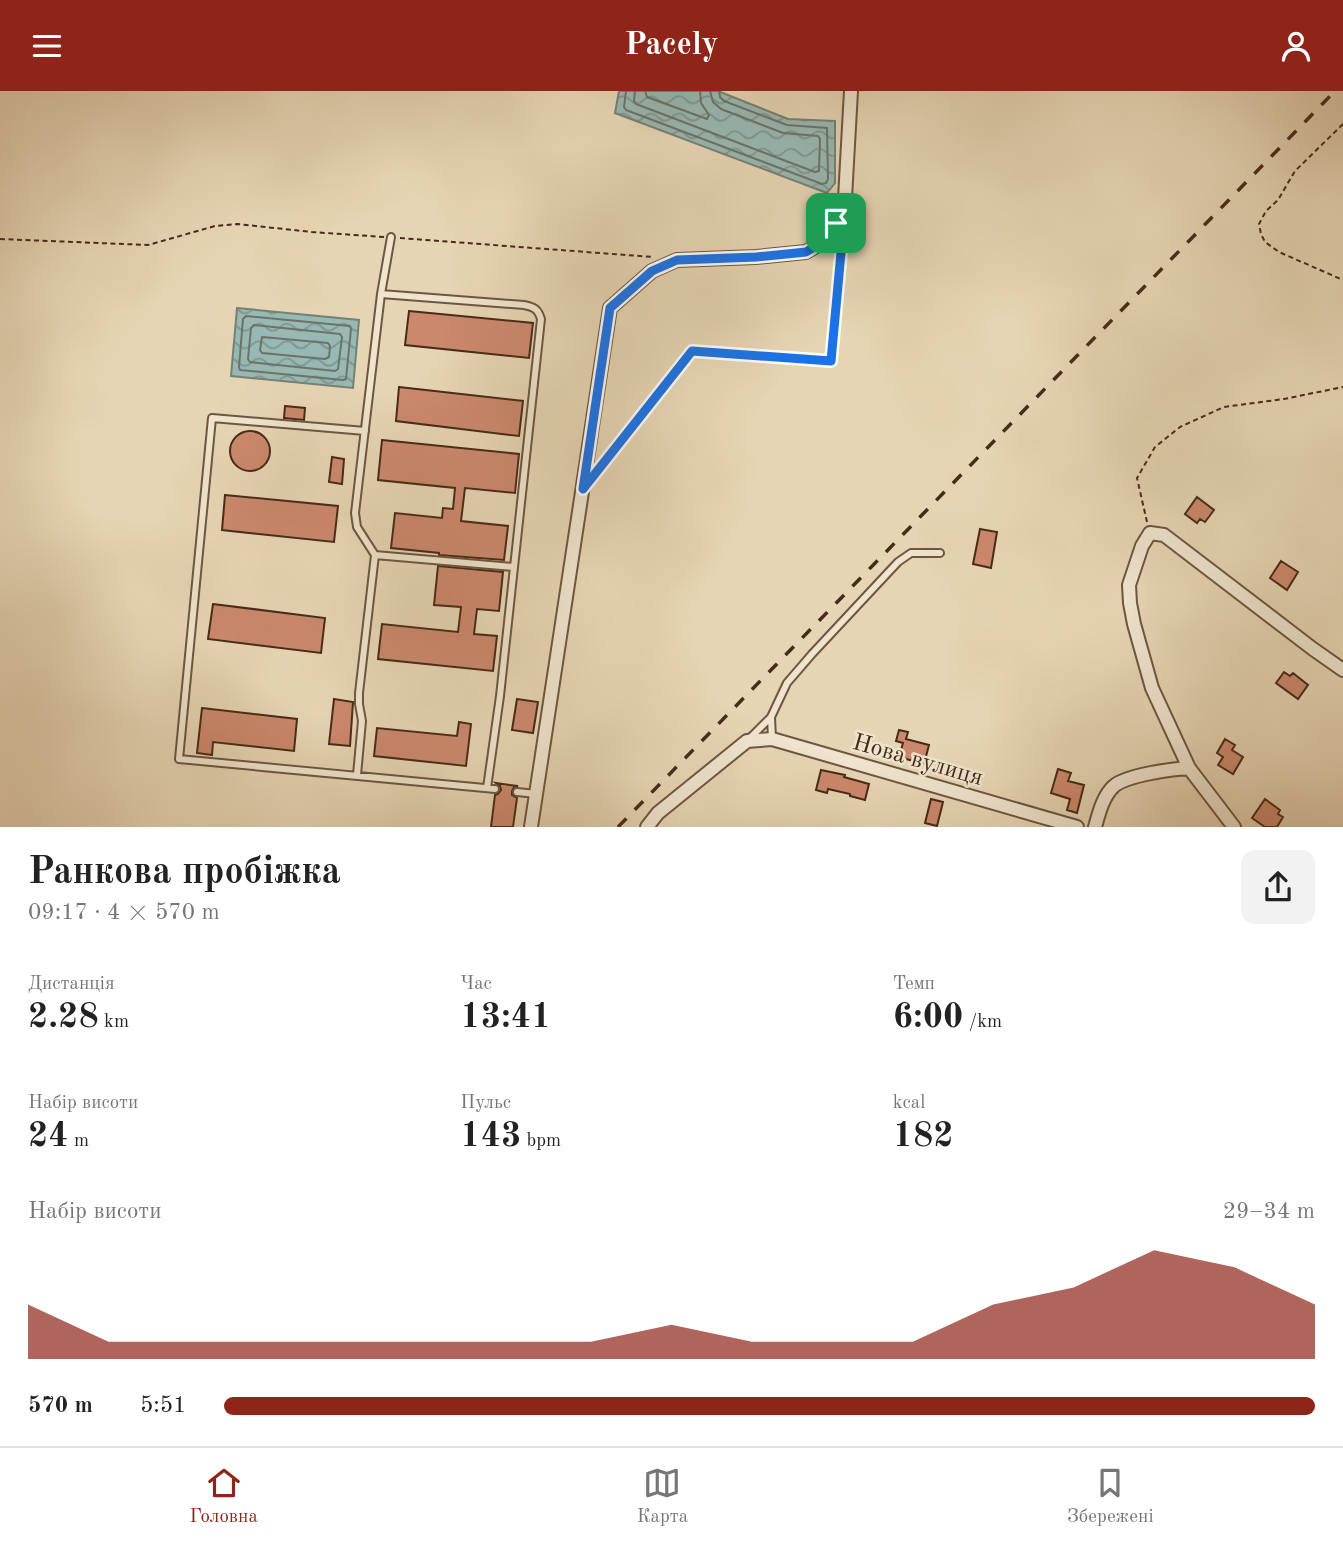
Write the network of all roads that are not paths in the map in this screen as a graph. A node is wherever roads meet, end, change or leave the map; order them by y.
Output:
1 (851, 91) edge
2 (836, 223) junction
3 (391, 237) road end
4 (381, 294) junction
5 (365, 431) junction
6 (583, 489) junction
7 (940, 553) dead end
8 (375, 555) junction
9 (514, 567) junction
10 (1343, 670) edge
11 (771, 716) junction
12 (772, 739) junction
13 (747, 741) junction
14 (1189, 768) junction
15 (357, 775) junction
16 (487, 788) junction
17 (495, 789) dead end
18 (517, 792) dead end
19 (536, 794) junction
20 (531, 827) edge
21 (647, 827) edge
22 (1077, 827) edge
23 (1095, 827) edge
24 (1234, 827) edge

1 - 2 street
2 - 6 street
2 - 6 lane
3 - 4 lane
4 - 5 lane
4 - 9 lane
5 - 8 lane
5 - 15 lane
6 - 19 street
7 - 11 lane
8 - 9 lane
8 - 15 lane
9 - 16 lane
10 - 14 street
11 - 12 lane
11 - 13 lane
12 - 13 street, Нова вулиця
12 - 22 street, Нова вулиця
13 - 21 street
14 - 23 street
14 - 24 street
15 - 16 lane
16 - 17 lane
18 - 19 lane
19 - 20 street

